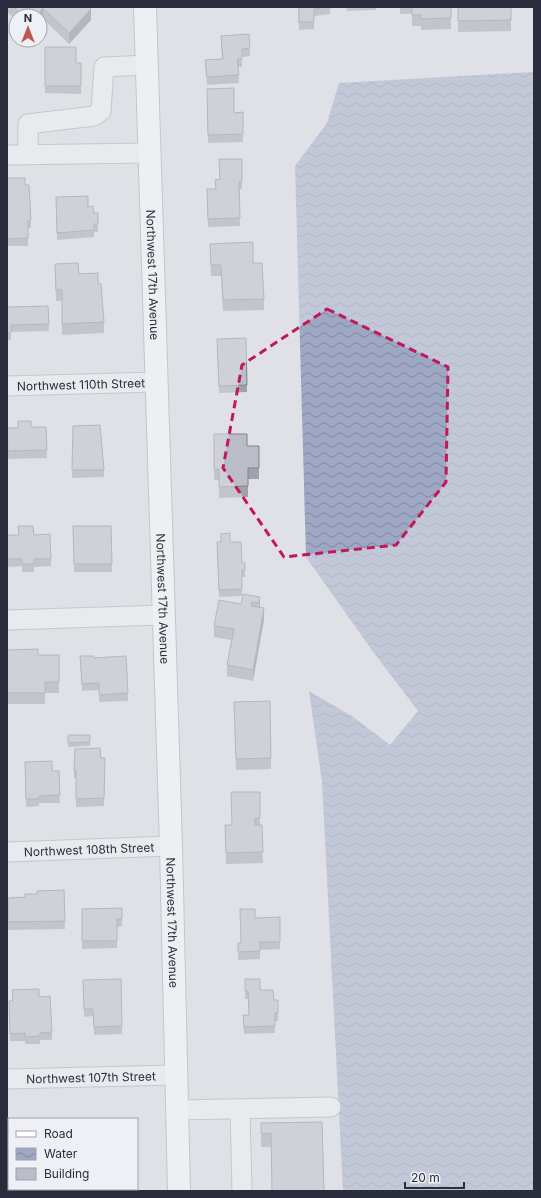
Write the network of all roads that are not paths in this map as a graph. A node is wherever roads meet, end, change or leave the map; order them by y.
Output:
1 (145, 7) edge
2 (147, 65) junction
3 (149, 153) junction
4 (7, 154) edge
5 (28, 154) junction
6 (156, 382) junction
7 (7, 386) edge
8 (163, 615) junction
9 (7, 620) edge
10 (171, 846) junction
11 (7, 852) edge
12 (175, 1075) junction
13 (7, 1079) edge
14 (331, 1107) dead end
15 (176, 1110) junction
16 (234, 1110) junction
17 (178, 1191) edge
18 (242, 1191) edge

1 - 2 main road, Northwest 17th Avenue
2 - 3 main road, Northwest 17th Avenue
2 - 5 street
3 - 5 street
3 - 6 main road, Northwest 17th Avenue
4 - 5 street
6 - 7 street, Northwest 110th Street
6 - 8 main road, Northwest 17th Avenue
8 - 9 street
8 - 10 main road, Northwest 17th Avenue
10 - 11 street, Northwest 108th Street
10 - 12 main road, Northwest 17th Avenue
12 - 13 street, Northwest 107th Street
12 - 15 main road, Northwest 17th Avenue
14 - 16 street
15 - 16 street
15 - 17 main road, Northwest 17th Avenue
16 - 18 street

